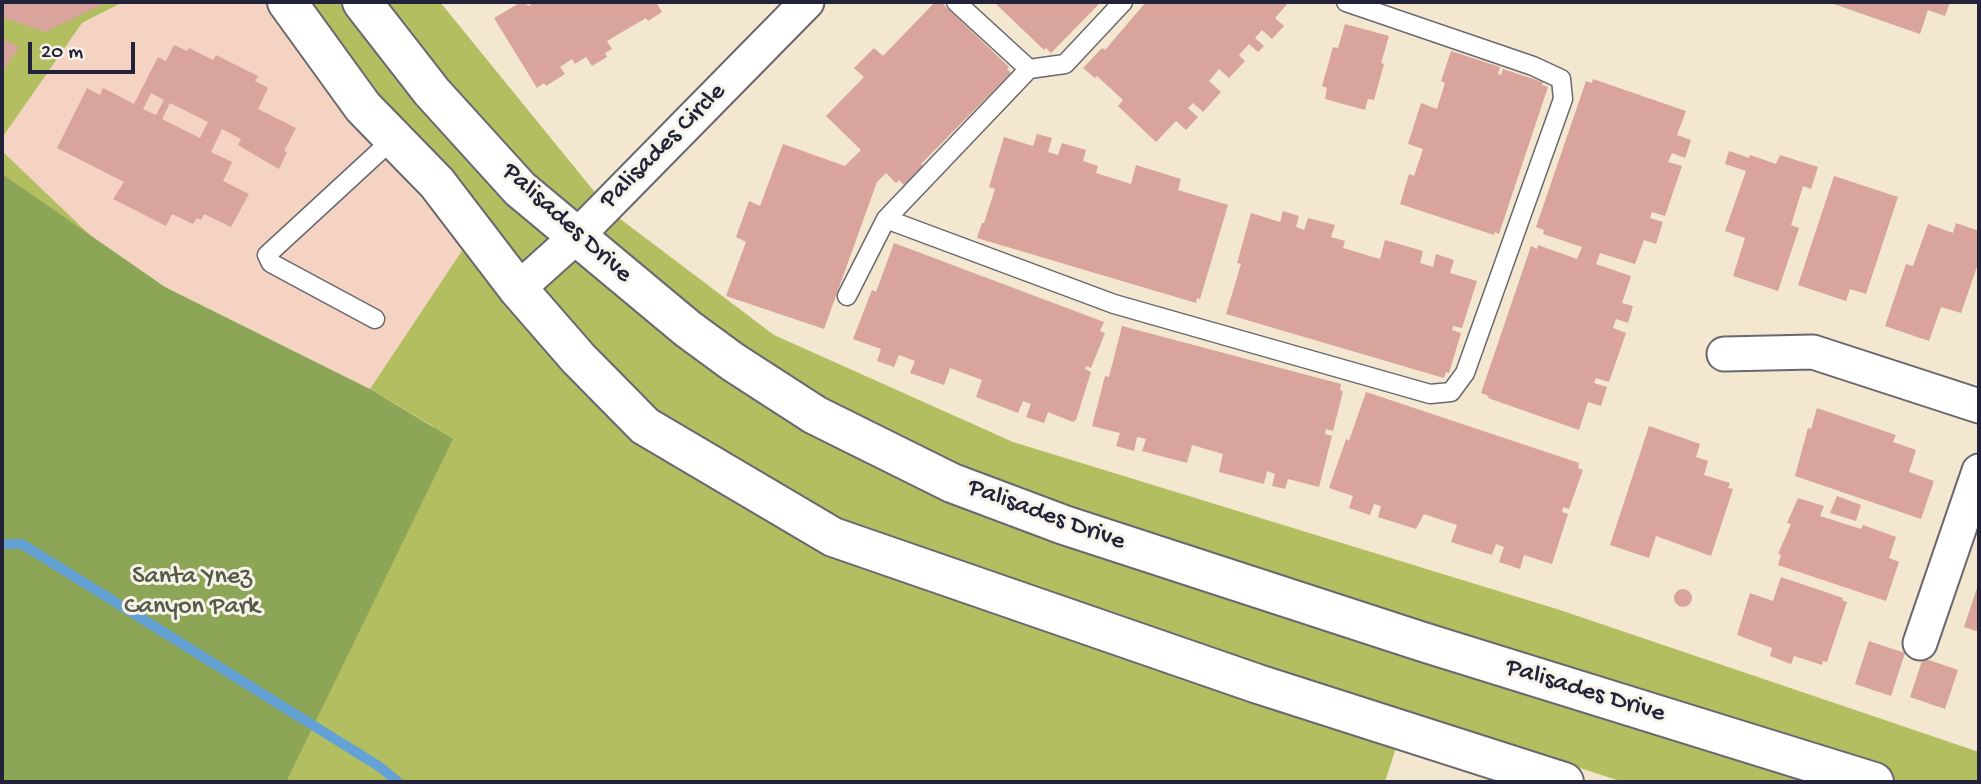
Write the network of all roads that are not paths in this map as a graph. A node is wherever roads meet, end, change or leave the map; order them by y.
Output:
1 (287, 2) edge
2 (362, 2) edge
3 (807, 2) edge
4 (956, 2) edge
5 (1123, 2) edge
6 (1346, 2) edge
7 (1029, 69) junction
8 (394, 138) junction
9 (886, 219) junction
10 (577, 236) junction
11 (518, 289) junction
12 (847, 296) dead end
13 (375, 319) dead end
14 (1724, 354) dead end
15 (1979, 406) edge
16 (1979, 471) edge
17 (1920, 643) dead end
18 (1564, 782) edge
19 (1874, 782) edge

1 - 8 street
2 - 10 street, Palisades Drive
3 - 10 street, Palisades Circle
4 - 7 lane
5 - 7 lane
6 - 9 lane
7 - 9 lane
8 - 11 street
8 - 13 lane
9 - 12 lane
10 - 11 street, Palisades Circle
10 - 19 street, Palisades Drive
11 - 18 street
14 - 15 street
16 - 17 street

